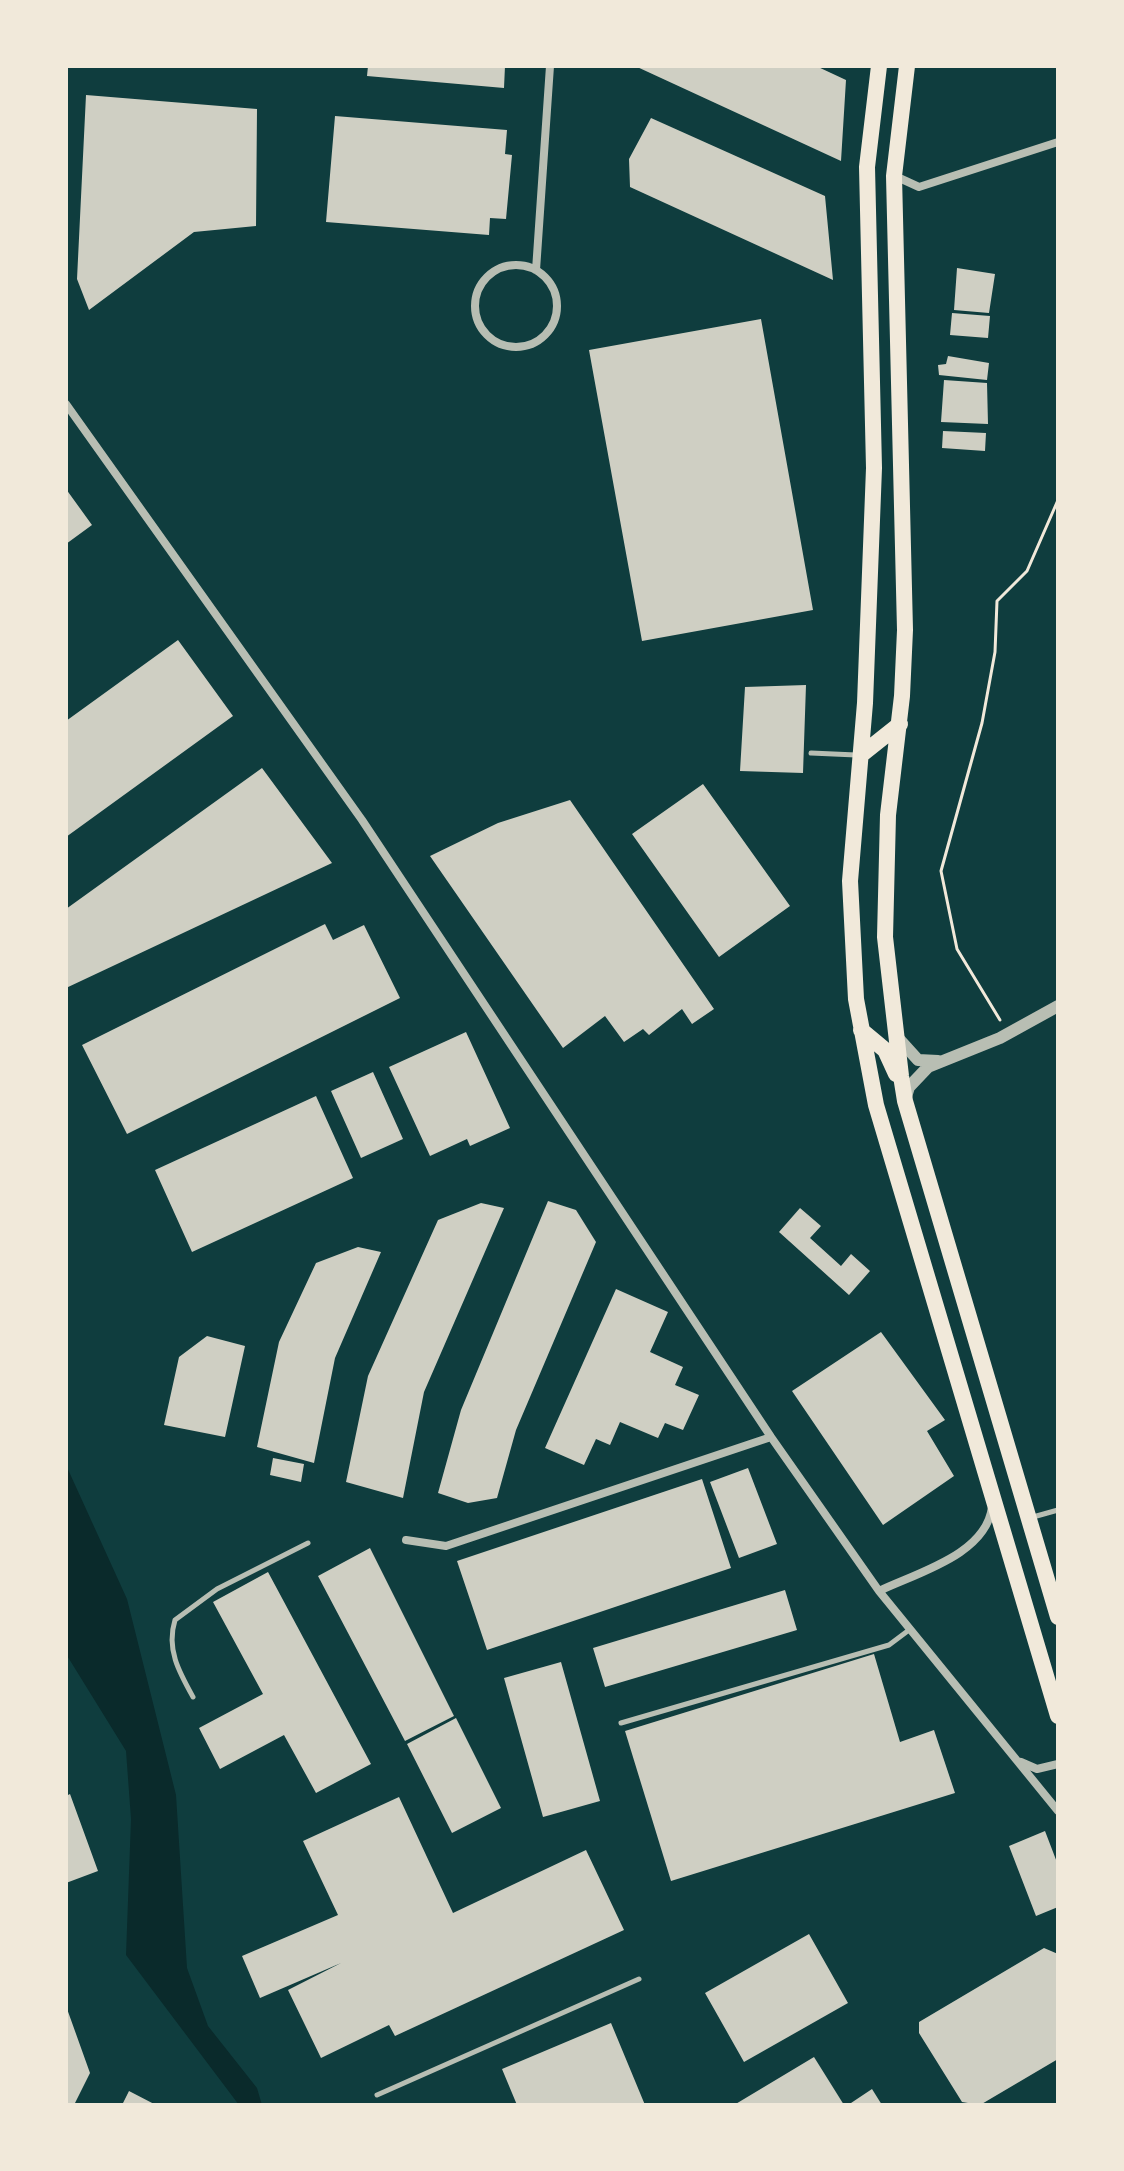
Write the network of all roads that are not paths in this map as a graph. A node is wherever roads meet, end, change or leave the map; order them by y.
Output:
1 (550, 66) edge
2 (879, 66) edge
3 (907, 66) edge
4 (1058, 142) edge
5 (894, 176) junction
6 (536, 270) junction
7 (66, 404) edge
8 (900, 724) junction
9 (811, 753) dead end
10 (861, 755) junction
11 (1058, 1006) edge
12 (895, 1029) junction
13 (861, 1030) junction
14 (949, 1059) junction
15 (905, 1101) junction
16 (771, 1437) junction
17 (993, 1494) junction
18 (1058, 1510) edge
19 (1029, 1518) junction
20 (406, 1540) dead end
21 (308, 1543) dead end
22 (879, 1591) junction
23 (1058, 1617) edge
24 (909, 1630) junction
25 (193, 1697) dead end
26 (1058, 1716) edge
27 (621, 1723) dead end
28 (1008, 1752) junction
29 (1058, 1764) edge
30 (1058, 1811) edge
31 (639, 1979) dead end
32 (377, 2095) dead end

1 - 6 street
2 - 10 main road
3 - 5 main road
4 - 5 street
5 - 8 main road
6 - 6 street
7 - 16 street
8 - 10 main road
8 - 12 main road
9 - 10 lane
10 - 13 main road
11 - 14 street
12 - 14 street
12 - 15 main road
13 - 15 main road
13 - 17 main road
14 - 15 street
15 - 19 main road
16 - 20 street
16 - 22 street
17 - 22 street
17 - 26 main road
18 - 19 lane
19 - 23 main road
21 - 25 lane
22 - 24 street
24 - 27 lane
24 - 28 street
28 - 29 street
28 - 30 street
31 - 32 lane

